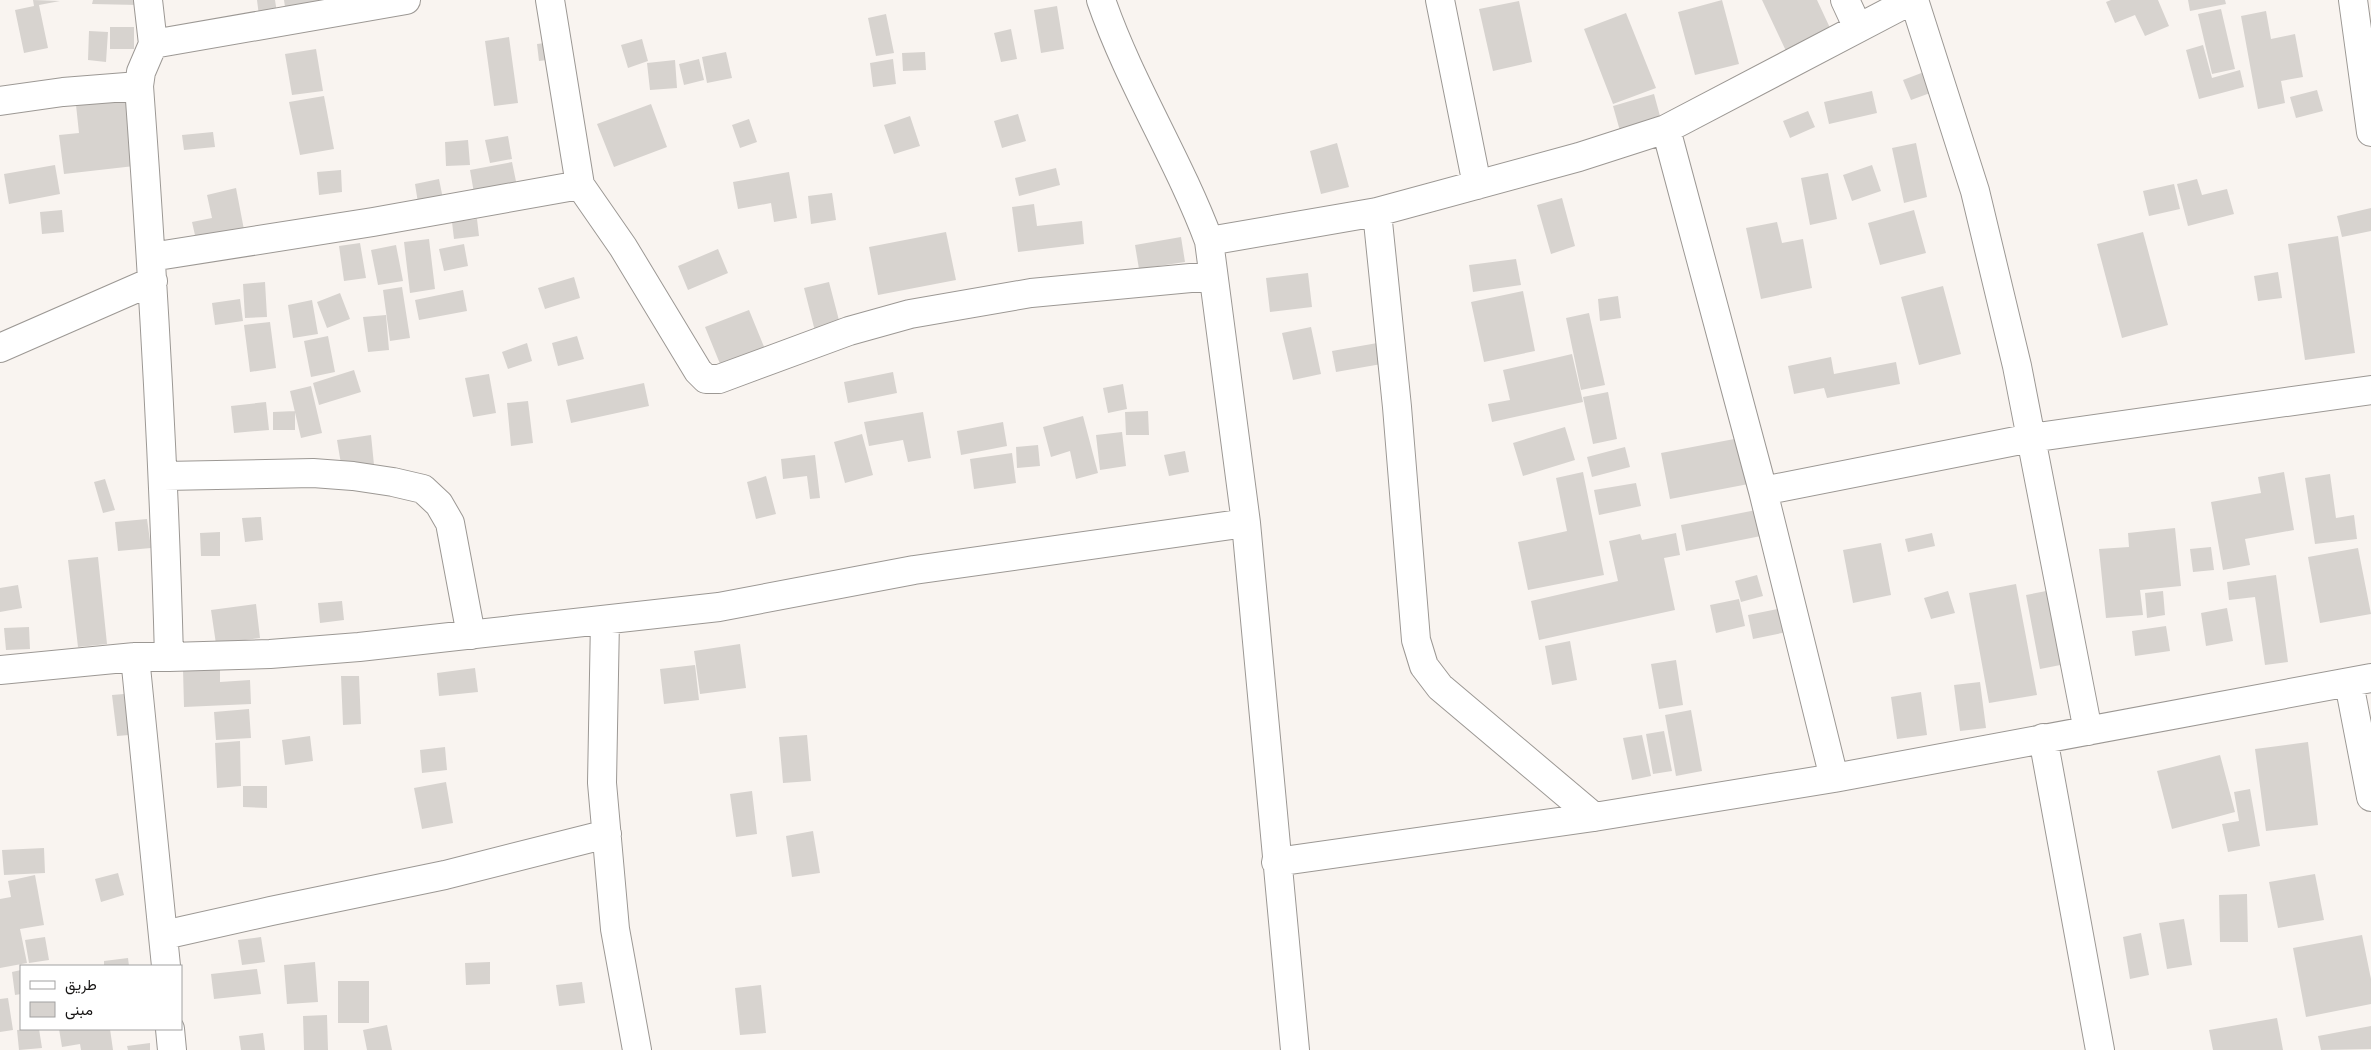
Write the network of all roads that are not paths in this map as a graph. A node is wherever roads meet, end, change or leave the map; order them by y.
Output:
1 (148, 0) edge
2 (406, 0) edge
3 (550, 0) edge
4 (1101, 0) edge
5 (1440, 0) edge
6 (1845, 0) edge
7 (1913, 0) edge
8 (2353, 0) edge
9 (1858, 28) junction
10 (153, 44) junction
11 (139, 86) junction
12 (0, 101) edge
13 (1666, 129) junction
14 (2371, 132) edge
15 (1477, 184) junction
16 (580, 185) junction
17 (1377, 212) junction
18 (1209, 241) junction
19 (152, 269) junction
20 (1212, 276) junction
21 (0, 348) edge
22 (2371, 390) edge
23 (2031, 438) junction
24 (164, 476) junction
25 (1763, 491) junction
26 (1246, 523) junction
27 (605, 620) junction
28 (471, 635) junction
29 (169, 656) junction
30 (135, 657) junction
31 (0, 670) edge
32 (2360, 680) edge
33 (2088, 731) junction
34 (2043, 738) junction
35 (1834, 778) junction
36 (2371, 797) edge
37 (1594, 817) junction
38 (607, 834) junction
39 (1276, 862) junction
40 (164, 935) junction
41 (166, 965) edge
42 (170, 1030) edge
43 (172, 1050) edge
44 (637, 1050) edge
45 (1294, 1050) edge
46 (2100, 1050) edge

1 - 10 street
2 - 10 street
3 - 16 street
4 - 18 street
5 - 15 street
6 - 9 street
7 - 9 street
7 - 23 street
8 - 14 street
9 - 13 street
10 - 11 street
11 - 12 street
11 - 19 street
13 - 15 street
13 - 25 street
15 - 17 street
16 - 19 street
16 - 20 street
17 - 18 street
17 - 37 street
18 - 20 street
19 - 21 street
19 - 24 street
20 - 26 street
22 - 23 street
23 - 25 street
23 - 33 street
24 - 28 street
24 - 29 street
25 - 35 street
26 - 27 street
26 - 39 street
27 - 28 street
27 - 38 street
28 - 29 street
29 - 30 street
30 - 31 street
30 - 40 street
32 - 33 street
32 - 36 street
33 - 34 street
34 - 35 street
34 - 46 street
35 - 37 street
37 - 39 street
38 - 40 street
38 - 44 street
39 - 45 street
40 - 41 street
42 - 43 street

